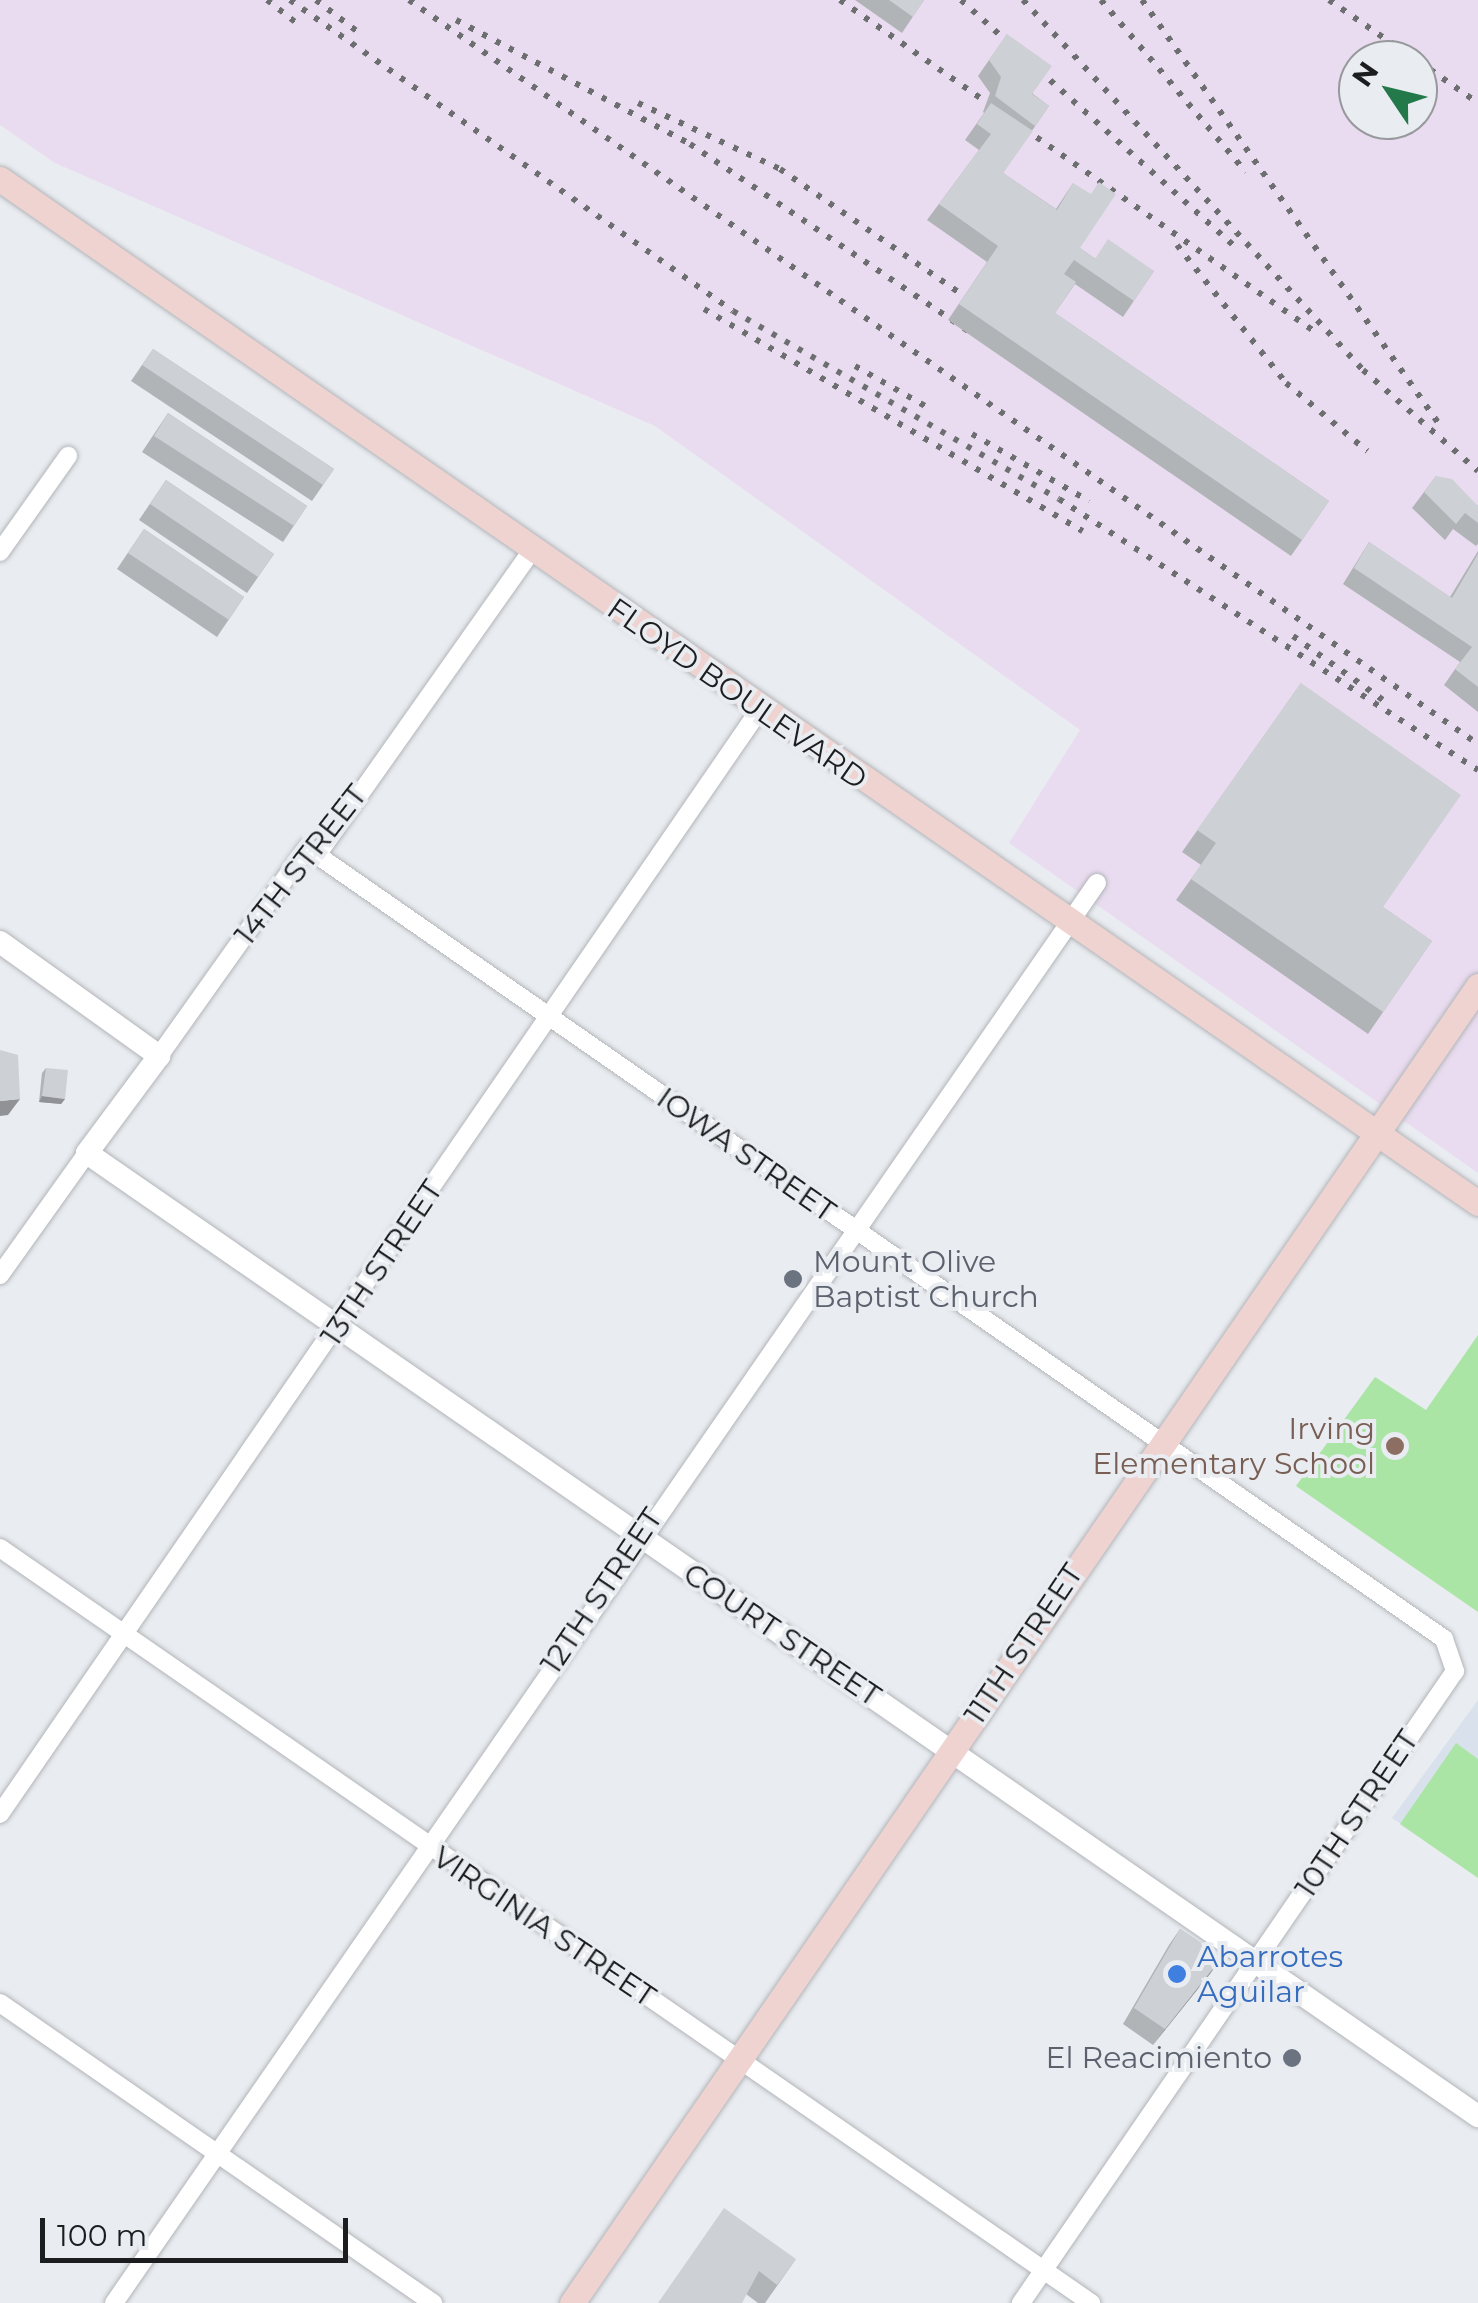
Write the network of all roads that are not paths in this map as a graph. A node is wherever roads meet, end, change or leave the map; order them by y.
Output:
1 (0, 179) edge
2 (68, 456) dead end
3 (0, 552) edge
4 (531, 552) junction
5 (760, 709) junction
6 (316, 855) junction
7 (1097, 883) dead end
8 (1070, 922) junction
9 (0, 942) edge
10 (1478, 986) edge
11 (549, 1017) junction
12 (158, 1056) junction
13 (1377, 1135) junction
14 (87, 1153) junction
15 (1478, 1203) edge
16 (854, 1231) junction
17 (0, 1275) edge
18 (337, 1330) junction
19 (1162, 1440) junction
20 (638, 1537) junction
21 (0, 1548) edge
22 (124, 1634) junction
23 (1455, 1672) joint
24 (953, 1750) junction
25 (0, 1814) edge
26 (424, 1848) junction
27 (1256, 1960) junction
28 (0, 2003) edge
29 (740, 2058) junction
30 (1478, 2116) edge
31 (219, 2153) junction
32 (1044, 2270) junction
33 (114, 2303) edge
34 (433, 2303) edge
35 (572, 2303) edge
36 (1021, 2303) edge
37 (1090, 2303) edge

1 - 4 main road, FLOYD BOULEVARD
2 - 3 street
4 - 5 main road, FLOYD BOULEVARD
4 - 6 street, 14TH STREET
5 - 8 main road, FLOYD BOULEVARD
5 - 11 street, 13TH STREET
6 - 11 street, IOWA STREET
6 - 12 street, 14TH STREET
7 - 8 street, 12TH STREET
8 - 13 main road, FLOYD BOULEVARD
8 - 16 street, 12TH STREET
9 - 12 street
10 - 13 main road, 11TH STREET
11 - 16 street, IOWA STREET
11 - 18 street, 13TH STREET
12 - 14 street, 14TH STREET
13 - 15 main road, FLOYD BOULEVARD
13 - 19 main road, 11TH STREET
14 - 17 street, 14TH STREET
14 - 18 street, COURT STREET
16 - 19 street, IOWA STREET
16 - 20 street, 12TH STREET
18 - 20 street, COURT STREET
18 - 22 street, 13TH STREET
19 - 23 street, IOWA STREET
19 - 24 main road, 11TH STREET
20 - 24 street, COURT STREET
20 - 26 street, 12TH STREET
21 - 22 street, VIRGINIA STREET
22 - 25 street, 13TH STREET
22 - 26 street, VIRGINIA STREET
23 - 27 street, 10TH STREET
24 - 27 street, COURT STREET
24 - 29 main road, 11TH STREET
26 - 29 street, VIRGINIA STREET
26 - 31 street, 12TH STREET
27 - 30 street, COURT STREET
27 - 32 street, 10TH STREET
28 - 31 street
29 - 32 street, VIRGINIA STREET
29 - 35 main road, 11TH STREET
31 - 33 street, 12TH STREET
31 - 34 street
32 - 36 street, 10TH STREET
32 - 37 street, VIRGINIA STREET

